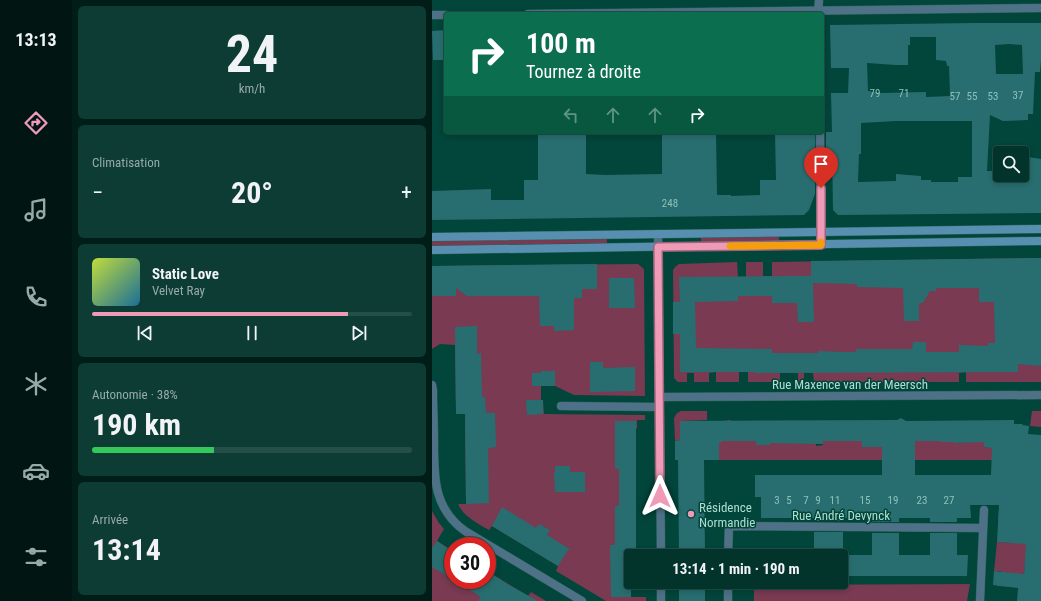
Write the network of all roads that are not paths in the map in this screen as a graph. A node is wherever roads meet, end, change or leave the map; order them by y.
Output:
1 (819, 0) edge
2 (1041, 8) edge
3 (818, 12) edge
4 (432, 15) edge
5 (444, 15) edge
6 (820, 134) edge
7 (1041, 229) edge
8 (821, 232) junction
9 (658, 234) junction
10 (432, 237) edge
11 (1041, 241) edge
12 (821, 245) junction
13 (658, 247) junction
14 (432, 250) edge
15 (432, 385) edge
16 (1041, 395) edge
17 (659, 397) junction
18 (561, 406) dead end
19 (660, 407) junction
20 (984, 510) dead end
21 (984, 528) junction
22 (661, 549) edge
23 (728, 549) edge
24 (661, 589) edge
25 (728, 589) edge
26 (582, 601) edge
27 (661, 601) edge
28 (728, 601) edge
29 (980, 601) edge

1 - 3 street
2 - 3 street
4 - 5 street
6 - 8 street
7 - 8 main road
8 - 9 main road
8 - 12 street
9 - 10 main road
9 - 13 street
11 - 12 main road
12 - 13 main road
13 - 14 main road
13 - 17 street
15 - 26 street
16 - 17 street, Rue Maxence van der Meersch
17 - 19 street
18 - 19 street
19 - 22 street
20 - 21 street
21 - 23 street, Rue André Devynck
21 - 29 street
24 - 27 street
25 - 28 street

